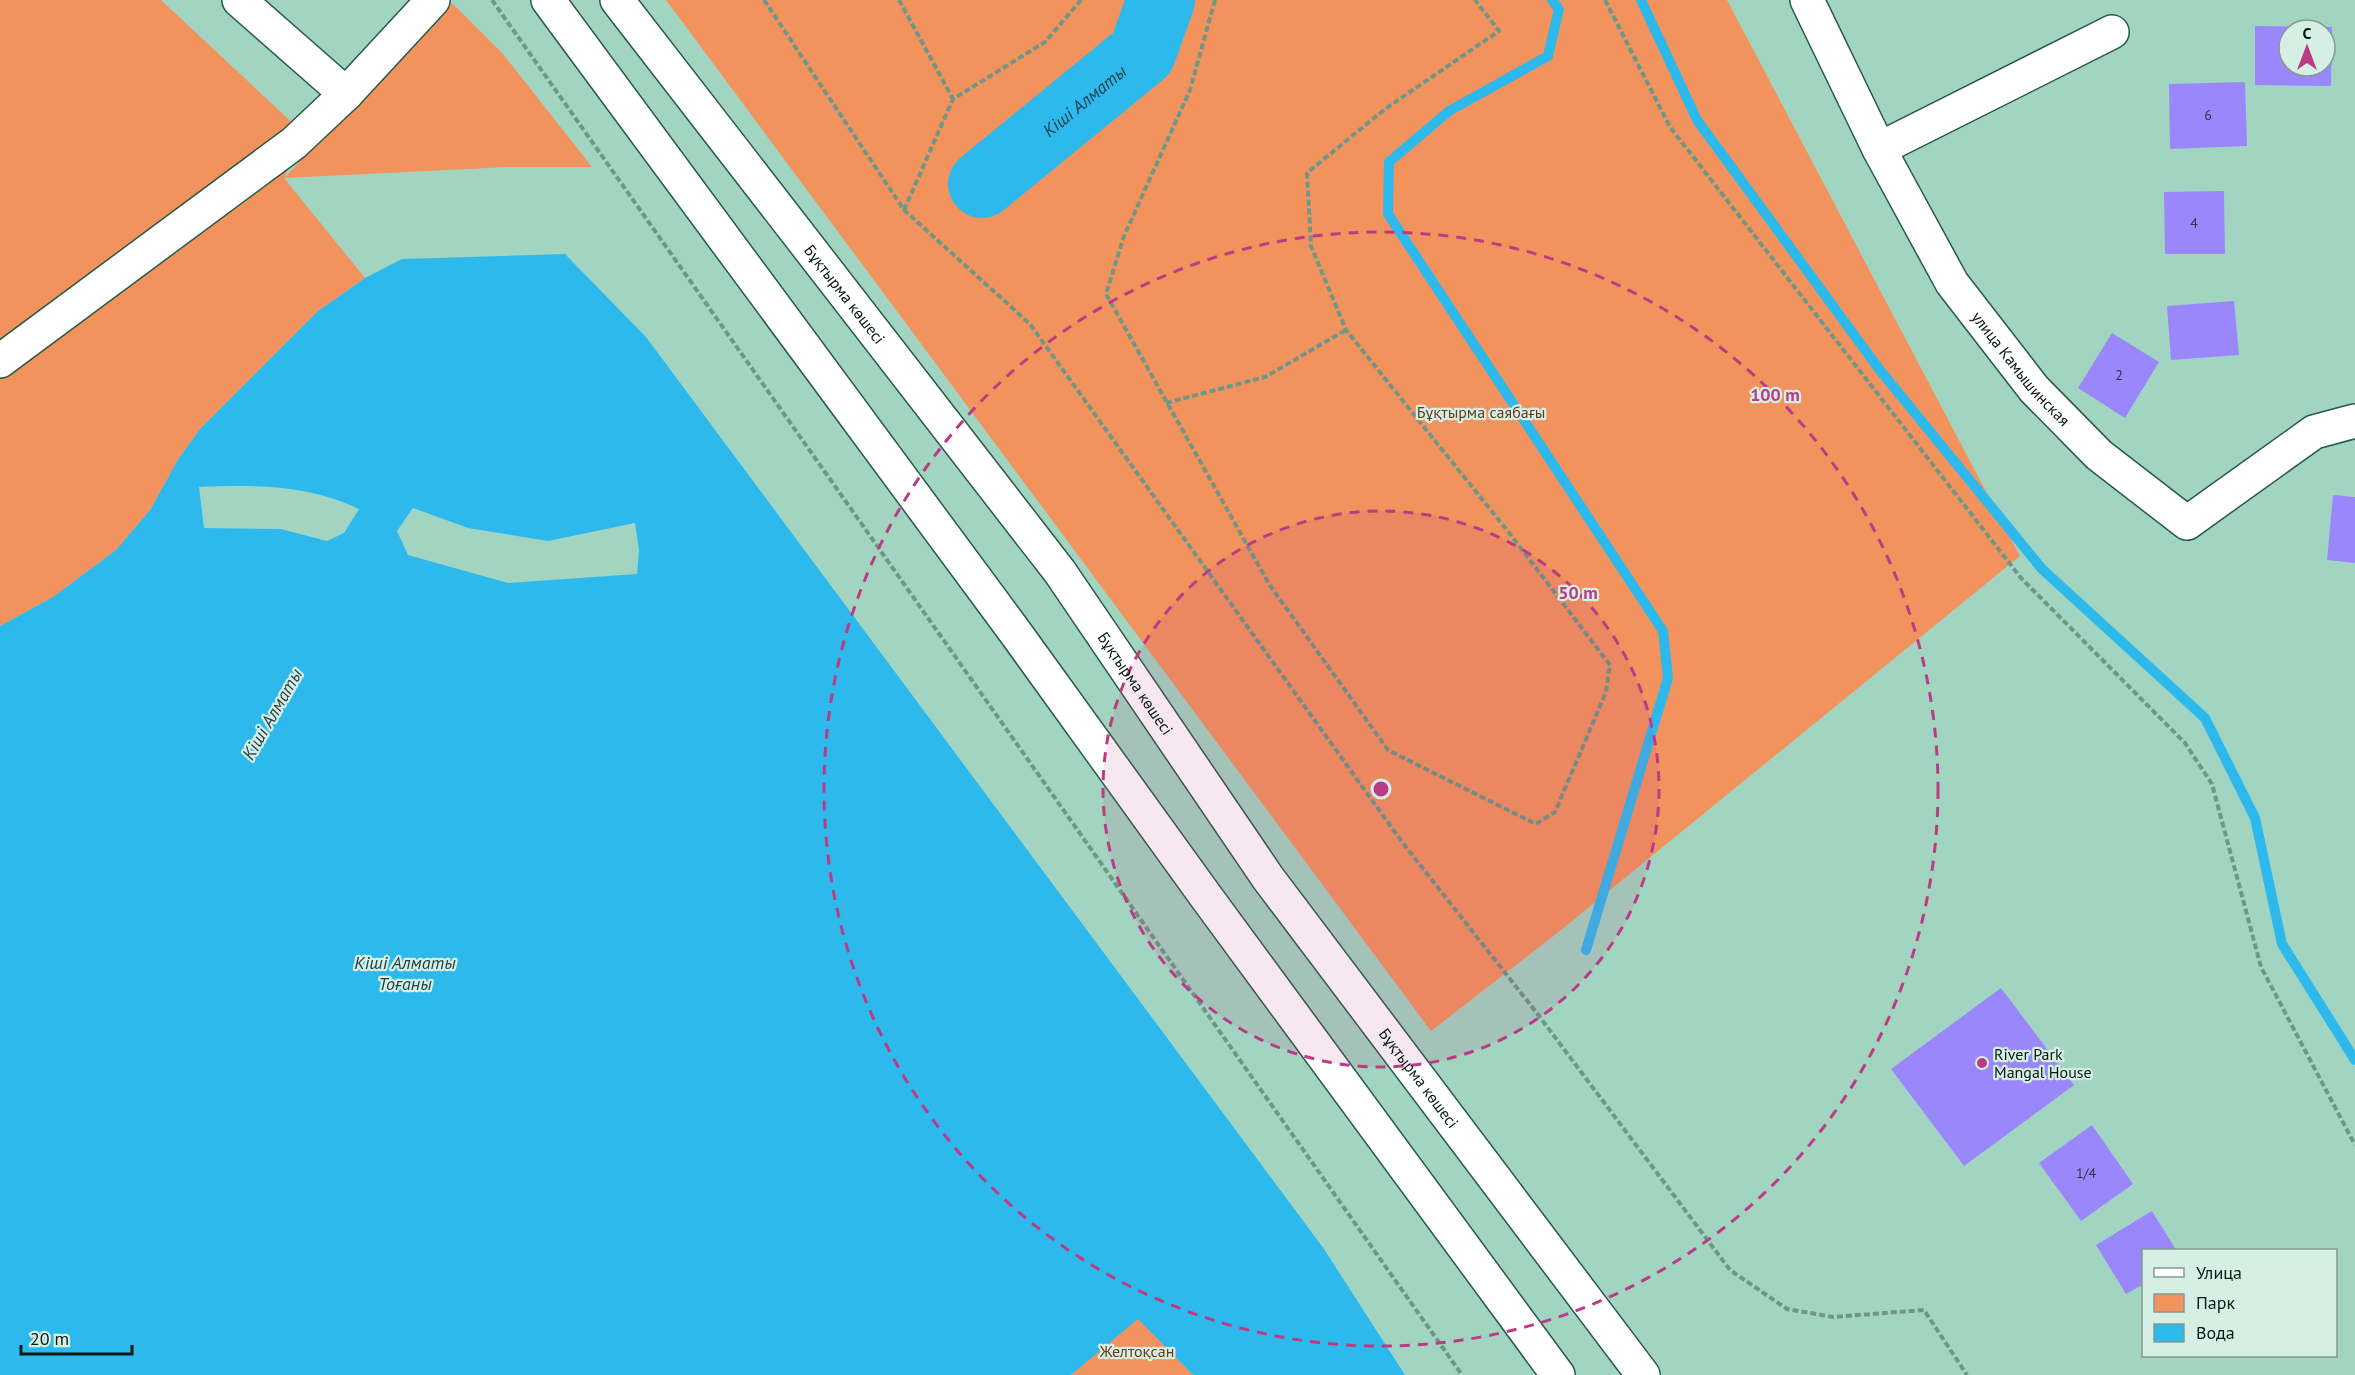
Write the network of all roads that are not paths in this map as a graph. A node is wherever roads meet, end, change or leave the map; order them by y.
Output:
1 (239, 0) edge
2 (548, 0) edge
3 (617, 0) edge
4 (1807, 0) edge
5 (418, 5) edge
6 (2112, 32) dead end
7 (346, 94) junction
8 (1879, 149) junction
9 (0, 361) edge
10 (2355, 421) edge
11 (1558, 1375) edge
12 (1643, 1375) edge

1 - 7 main road
2 - 11 main road
3 - 12 main road, Бұқтырма көшесі
4 - 8 main road, улица Камышинская
5 - 7 main road
6 - 8 main road
7 - 9 main road
8 - 10 main road, улица Камышинская

